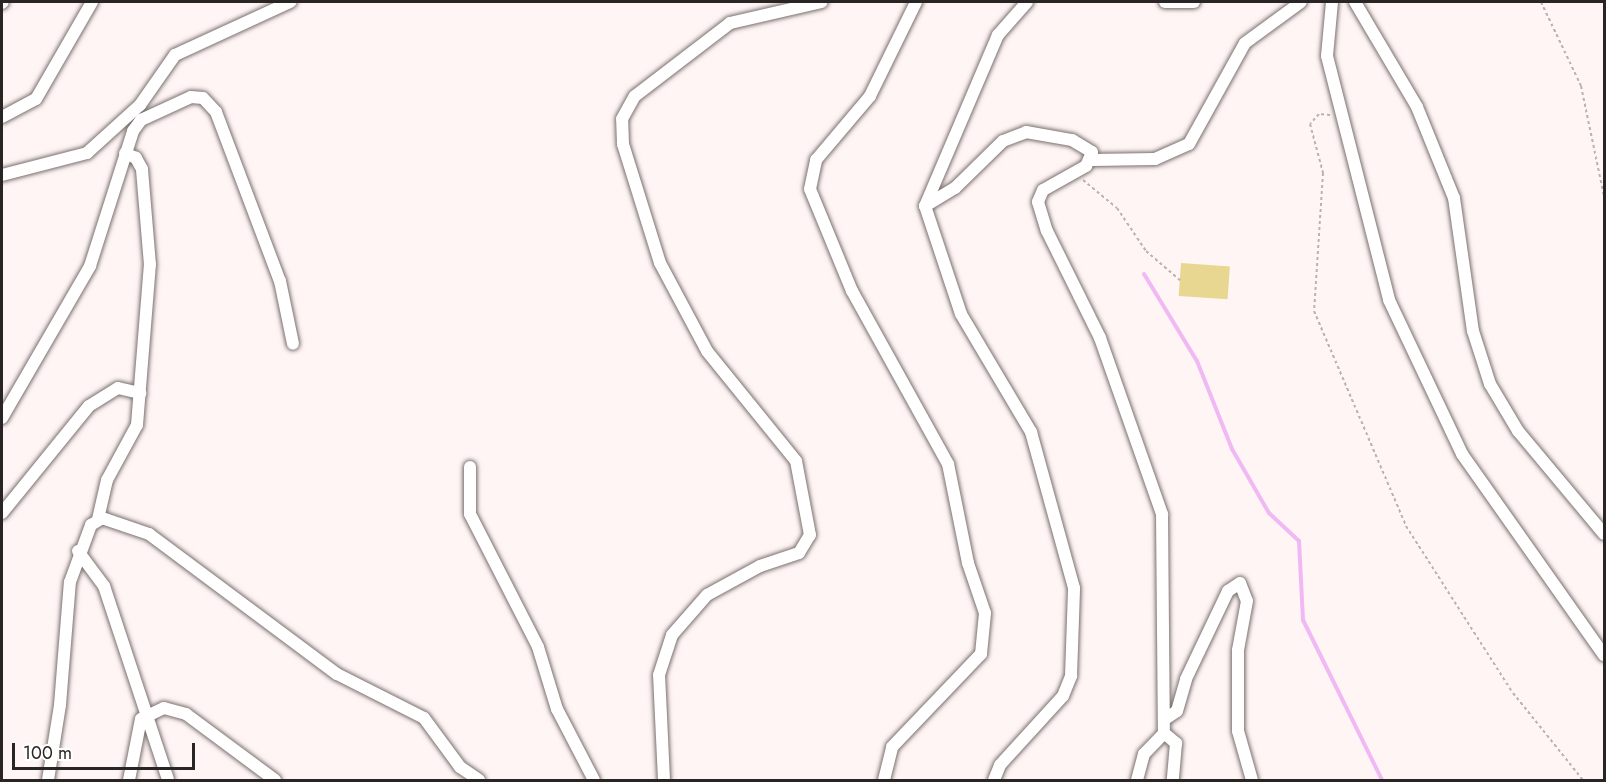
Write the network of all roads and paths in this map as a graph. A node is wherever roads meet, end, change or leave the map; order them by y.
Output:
1 (92, 2) edge
2 (290, 2) edge
3 (822, 2) edge
4 (916, 2) edge
5 (1027, 2) edge
6 (1165, 2) edge
7 (1194, 2) edge
8 (1301, 2) edge
9 (1332, 2) edge
10 (1355, 2) edge
11 (1541, 2) edge
12 (2, 117) edge
13 (1344, 122) junction
14 (125, 153) junction
15 (1092, 160) junction
16 (1078, 169) junction
17 (2, 175) edge
18 (1605, 196) edge
19 (925, 206) junction
20 (1181, 281) dead end
21 (293, 344) dead end
22 (140, 393) junction
23 (2, 418) edge
24 (470, 467) dead end
25 (2, 513) edge
26 (98, 519) junction
27 (1605, 534) edge
28 (78, 551) junction
29 (1605, 655) edge
30 (145, 714) junction
31 (1164, 719) junction
32 (1164, 733) junction
33 (48, 780) edge
34 (129, 780) edge
35 (168, 780) edge
36 (275, 780) edge
37 (479, 780) edge
38 (594, 780) edge
39 (664, 780) edge
40 (884, 780) edge
41 (994, 780) edge
42 (1137, 780) edge
43 (1173, 780) edge
44 (1252, 780) edge
45 (1583, 780) edge

1 - 12 street
2 - 17 street
3 - 39 street
4 - 40 street
5 - 19 street
6 - 7 street
8 - 15 street
9 - 13 street
10 - 27 street
11 - 18 path
13 - 29 street
13 - 45 path
14 - 21 street
14 - 22 street
14 - 23 street
15 - 16 street
15 - 19 street
16 - 20 path
16 - 31 street
19 - 41 street
22 - 25 street
22 - 26 street
24 - 38 street
26 - 28 street
26 - 37 street
28 - 30 street
28 - 33 street
30 - 34 street
30 - 35 street
30 - 36 street
31 - 32 street
31 - 44 street
32 - 42 street
32 - 43 street

